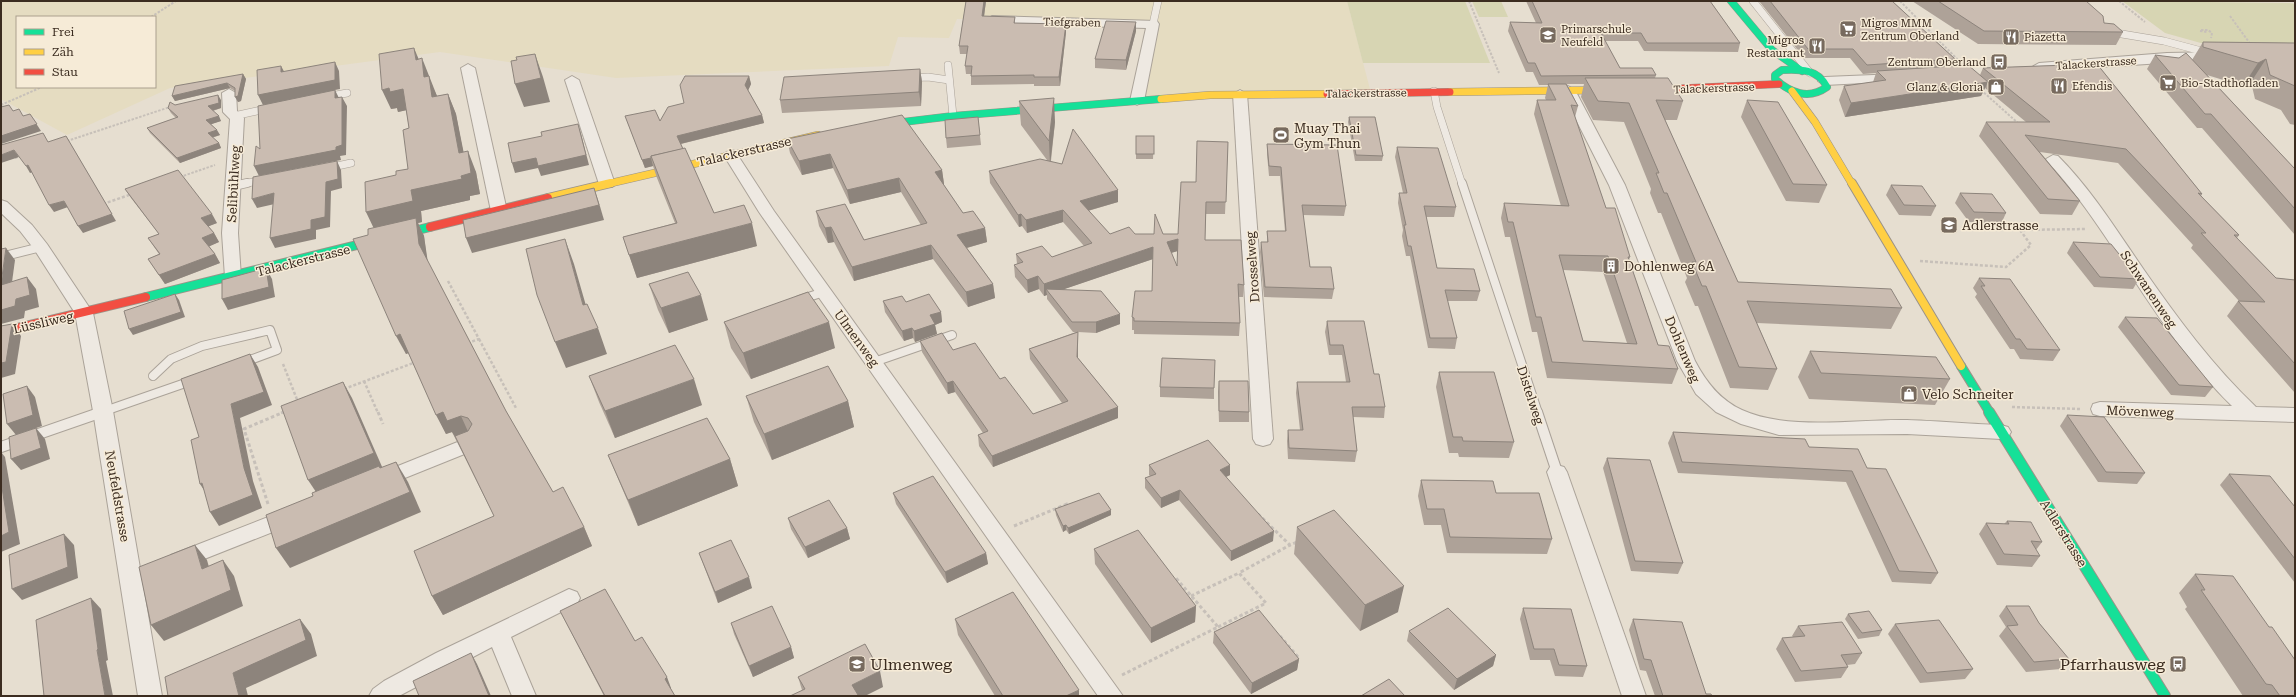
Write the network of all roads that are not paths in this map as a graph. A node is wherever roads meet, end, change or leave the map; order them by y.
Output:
1 (1158, 1) edge
2 (1731, 1) edge
3 (1753, 1) edge
4 (992, 20) edge
5 (1152, 24) junction
6 (2104, 32) edge
7 (1763, 42) junction
8 (2218, 56) junction
9 (2234, 56) edge
10 (948, 65) dead end
11 (468, 68) dead end
12 (2024, 68) edge
13 (1806, 72) junction
14 (1775, 74) junction
15 (1911, 77) edge
16 (904, 78) edge
17 (572, 80) dead end
18 (949, 80) junction
19 (1779, 84) junction
20 (1823, 86) junction
21 (1568, 90) junction
22 (1624, 90) edge
23 (1640, 90) edge
24 (1434, 91) junction
25 (1792, 91) junction
26 (347, 93) dead end
27 (226, 94) dead end
28 (1240, 94) junction
29 (317, 99) edge
30 (1138, 101) junction
31 (279, 107) edge
32 (234, 116) junction
33 (953, 116) junction
34 (1815, 122) junction
35 (870, 126) edge
36 (831, 132) edge
37 (730, 154) junction
38 (2053, 159) dead end
39 (351, 163) dead end
40 (320, 169) edge
41 (273, 178) edge
42 (607, 184) junction
43 (234, 186) junction
44 (1, 205) edge
45 (499, 211) junction
46 (41, 247) junction
47 (1, 257) edge
48 (233, 277) junction
49 (824, 292) junction
50 (790, 303) edge
51 (84, 314) junction
52 (1, 332) edge
53 (952, 334) dead end
54 (874, 362) junction
55 (234, 366) edge
56 (153, 376) dead end
57 (205, 376) edge
58 (2100, 409) road end
59 (103, 411) junction
60 (2251, 414) junction
61 (2295, 415) edge
62 (2001, 432) junction
63 (1263, 440) dead end
64 (470, 444) edge
65 (1, 447) edge
66 (1557, 472) joint
67 (360, 488) edge
68 (309, 509) edge
69 (147, 574) junction
70 (569, 598) dead end
71 (498, 634) junction
72 (1107, 690) edge
73 (150, 696) edge
74 (381, 696) edge
75 (524, 696) edge
76 (1634, 696) edge
77 (2165, 696) edge

1 - 5 lane
2 - 7 street
3 - 13 lane
4 - 5 street, Tiefgraben
5 - 30 street
6 - 8 lane
7 - 13 street
7 - 14 street
8 - 9 street, Talackerstrasse
8 - 12 street, Talackerstrasse
10 - 18 lane
11 - 45 street
13 - 14 street
13 - 20 street
14 - 19 street
15 - 20 street
16 - 18 lane
17 - 42 street
18 - 33 lane
19 - 23 street, Talackerstrasse
19 - 25 street
20 - 25 street
20 - 34 street
21 - 22 street, Talackerstrasse
21 - 24 street, Talackerstrasse
21 - 62 street, Dohlenweg
24 - 28 street, Talackerstrasse
24 - 66 lane, Distelweg
25 - 34 street, Adlerstrasse
26 - 29 lane
27 - 32 street, Selibühlweg
28 - 30 street, Talackerstrasse
28 - 63 street, Drosselweg
30 - 33 street, Talackerstrasse
31 - 32 lane
32 - 43 street, Selibühlweg
33 - 35 street, Talackerstrasse
34 - 62 street, Adlerstrasse
36 - 37 street, Talackerstrasse
37 - 42 street, Talackerstrasse
37 - 49 street, Ulmenweg
38 - 60 street, Schwanenweg
39 - 40 lane
41 - 43 lane
42 - 45 street, Talackerstrasse
43 - 48 street, Selibühlweg
44 - 46 street
45 - 48 street, Talackerstrasse
46 - 47 lane
46 - 51 street
48 - 51 street, Talackerstrasse
49 - 50 lane
49 - 54 street, Ulmenweg
51 - 52 street, Lüssliweg
51 - 59 street, Neufeldstrasse
53 - 54 lane
54 - 72 street, Ulmenweg
55 - 56 lane
57 - 59 lane
58 - 60 street, Mövenweg
59 - 65 lane
59 - 69 street, Neufeldstrasse
60 - 61 street, Mövenweg
62 - 77 street, Adlerstrasse
64 - 67 street
66 - 76 street, Distelweg
68 - 69 street
69 - 73 street, Neufeldstrasse
70 - 71 street
71 - 74 street
71 - 75 street

